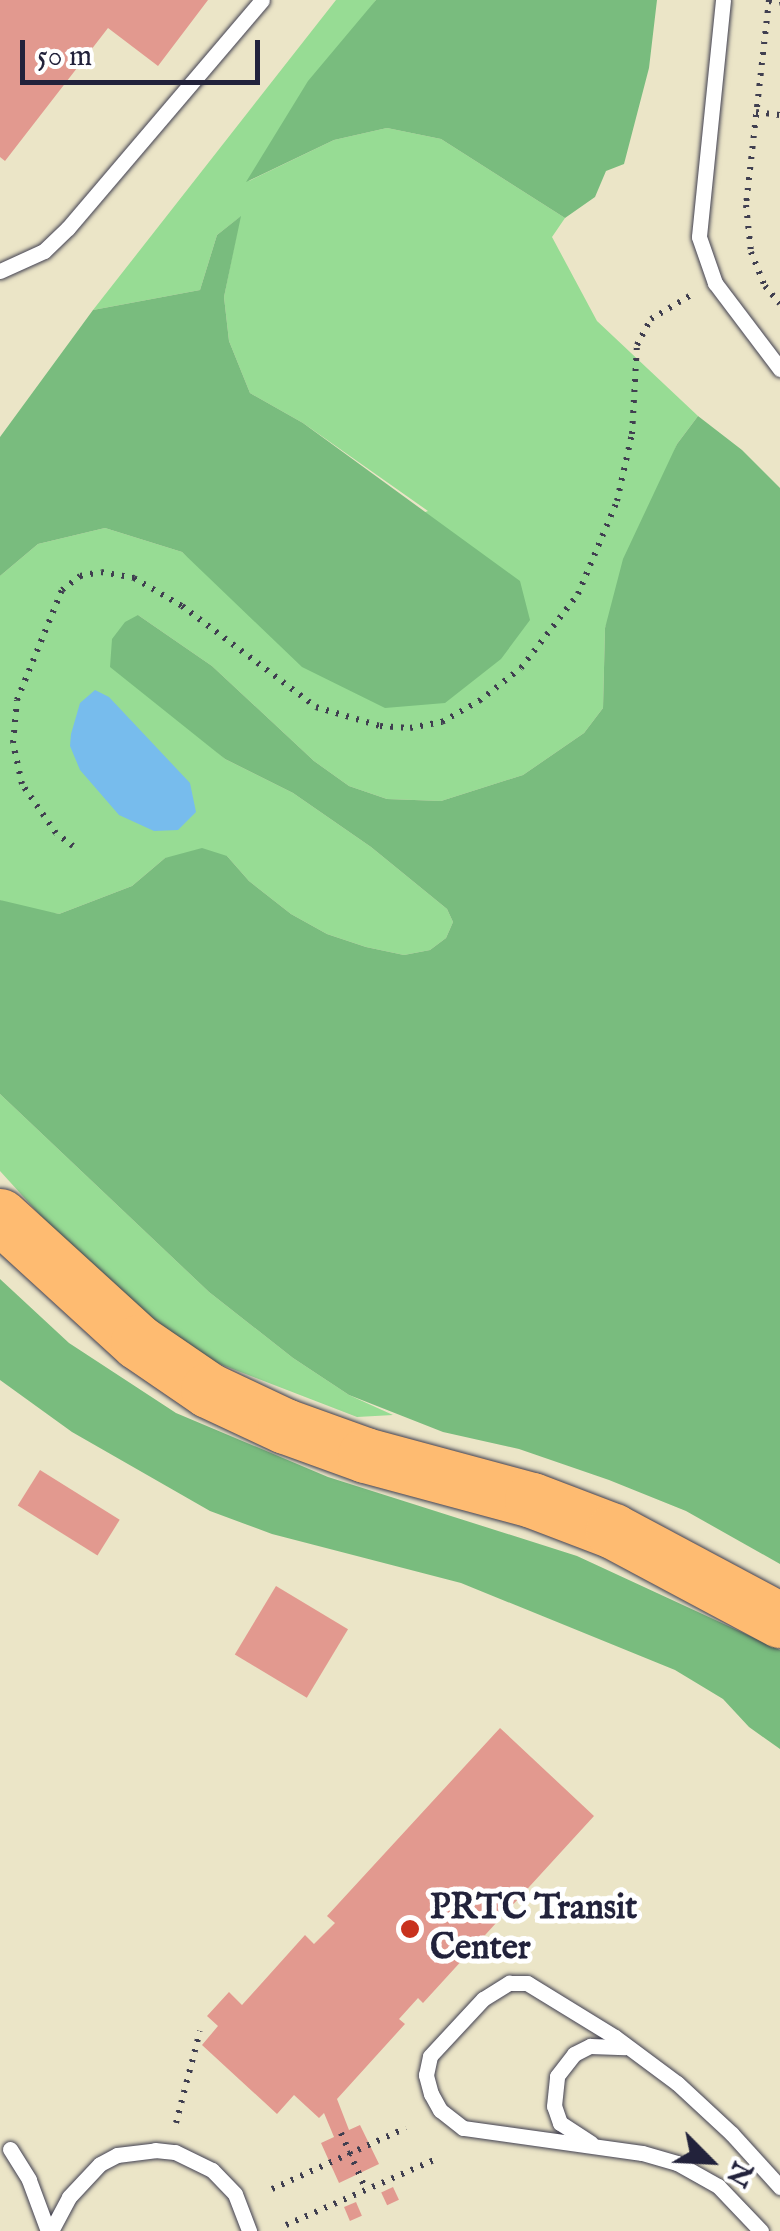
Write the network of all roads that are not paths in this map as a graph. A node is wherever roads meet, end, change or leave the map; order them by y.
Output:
1 (262, 0) edge
2 (723, 0) edge
3 (0, 271) edge
4 (780, 369) edge
5 (0, 1216) edge
6 (780, 1620) edge
7 (629, 2048) junction
8 (606, 2148) junction
9 (10, 2149) dead end
10 (780, 2187) edge
11 (50, 2231) edge
12 (249, 2231) edge
13 (761, 2231) edge

1 - 3 lane
2 - 4 lane
5 - 6 highway
7 - 8 lane
7 - 8 lane
7 - 10 lane
8 - 13 lane
9 - 11 lane
11 - 12 lane

